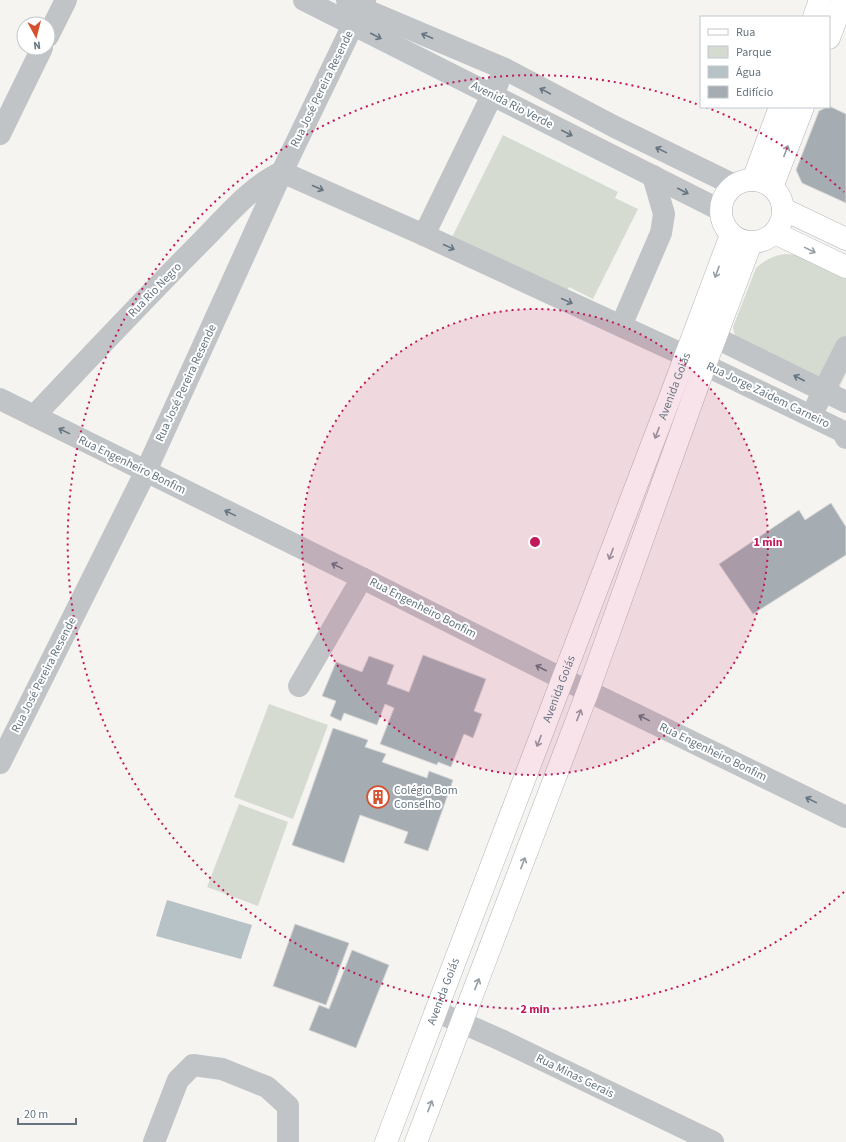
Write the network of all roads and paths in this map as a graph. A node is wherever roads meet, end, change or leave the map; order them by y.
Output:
1 (66, 0) edge
2 (304, 0) edge
3 (820, 0) edge
4 (843, 0) edge
5 (357, 8) edge
6 (814, 16) edge
7 (56, 20) edge
8 (830, 35) edge
9 (38, 56) edge
10 (505, 69) junction
11 (492, 95) junction
12 (780, 108) edge
13 (802, 108) edge
14 (0, 134) edge
15 (282, 172) junction
16 (653, 176) junction
17 (753, 184) junction
18 (783, 209) junction
19 (720, 210) junction
20 (775, 233) junction
21 (424, 235) junction
22 (731, 235) junction
23 (846, 239) edge
24 (751, 243) junction
25 (846, 267) edge
26 (621, 326) junction
27 (696, 328) junction
28 (716, 337) junction
29 (846, 347) edge
30 (695, 361) junction
31 (823, 391) junction
32 (0, 399) edge
33 (846, 402) edge
34 (34, 416) junction
35 (811, 416) junction
36 (846, 438) edge
37 (146, 471) junction
38 (362, 578) junction
39 (563, 679) junction
40 (299, 686) dead end
41 (588, 691) junction
42 (5, 731) edge
43 (0, 764) edge
44 (846, 817) edge
45 (435, 1011) junction
46 (462, 1023) junction
47 (154, 1142) edge
48 (288, 1142) edge
49 (386, 1142) edge
50 (416, 1142) edge
51 (713, 1142) edge

1 - 7 street
2 - 5 street, Avenida Rio Verde
3 - 6 main road
4 - 8 main road
10 -> 5 street, Avenida Rio Verde
5 -> 11 street, Avenida Rio Verde
5 - 15 street, Rua José Pereira Resende
9 - 14 street
10 - 11 street
17 -> 10 street, Avenida Rio Verde
11 -> 16 street, Avenida Rio Verde
11 - 21 street
12 - 17 main road
17 -> 13 main road
15 -> 21 street, Rua Jorge Zaidem Carneiro
15 - 34 street, Rua Rio Negro
15 - 37 street, Rua José Pereira Resende
16 -> 19 street, Avenida Rio Verde
16 - 26 street
17 - 18 main road
17 - 19 main road
18 - 20 main road
18 - 23 main road
19 - 22 main road
20 - 24 main road
20 -> 25 main road
21 -> 26 street, Rua Jorge Zaidem Carneiro
22 - 24 main road
22 -> 27 main road, Avenida Goiás
24 - 28 main road, Avenida Goiás
26 - 30 street, Rua Jorge Zaidem Carneiro
27 - 28 street
27 - 30 main road, Avenida Goiás
28 - 30 main road, Avenida Goiás
31 -> 28 street
29 - 31 street
30 - 35 street, Rua Jorge Zaidem Carneiro
30 -> 39 main road, Avenida Goiás
30 - 41 main road, Avenida Goiás
31 - 33 street
31 - 35 street
32 - 34 street, Rua Engenheiro Bonfim
37 -> 34 street, Rua Engenheiro Bonfim
35 - 36 street, Rua Jorge Zaidem Carneiro
38 -> 37 street, Rua Engenheiro Bonfim
37 - 42 street, Rua José Pereira Resende
39 -> 38 street, Rua Engenheiro Bonfim
38 - 40 street
39 - 41 street, Rua Engenheiro Bonfim
39 -> 45 main road, Avenida Goiás
44 -> 41 street, Rua Engenheiro Bonfim
46 -> 41 main road, Avenida Goiás
42 - 43 street, Rua José Pereira Resende
45 - 46 street, Rua Minas Gerais
45 - 49 main road, Avenida Goiás
50 -> 46 main road, Avenida Goiás
46 - 51 street, Rua Minas Gerais
47 - 48 street

